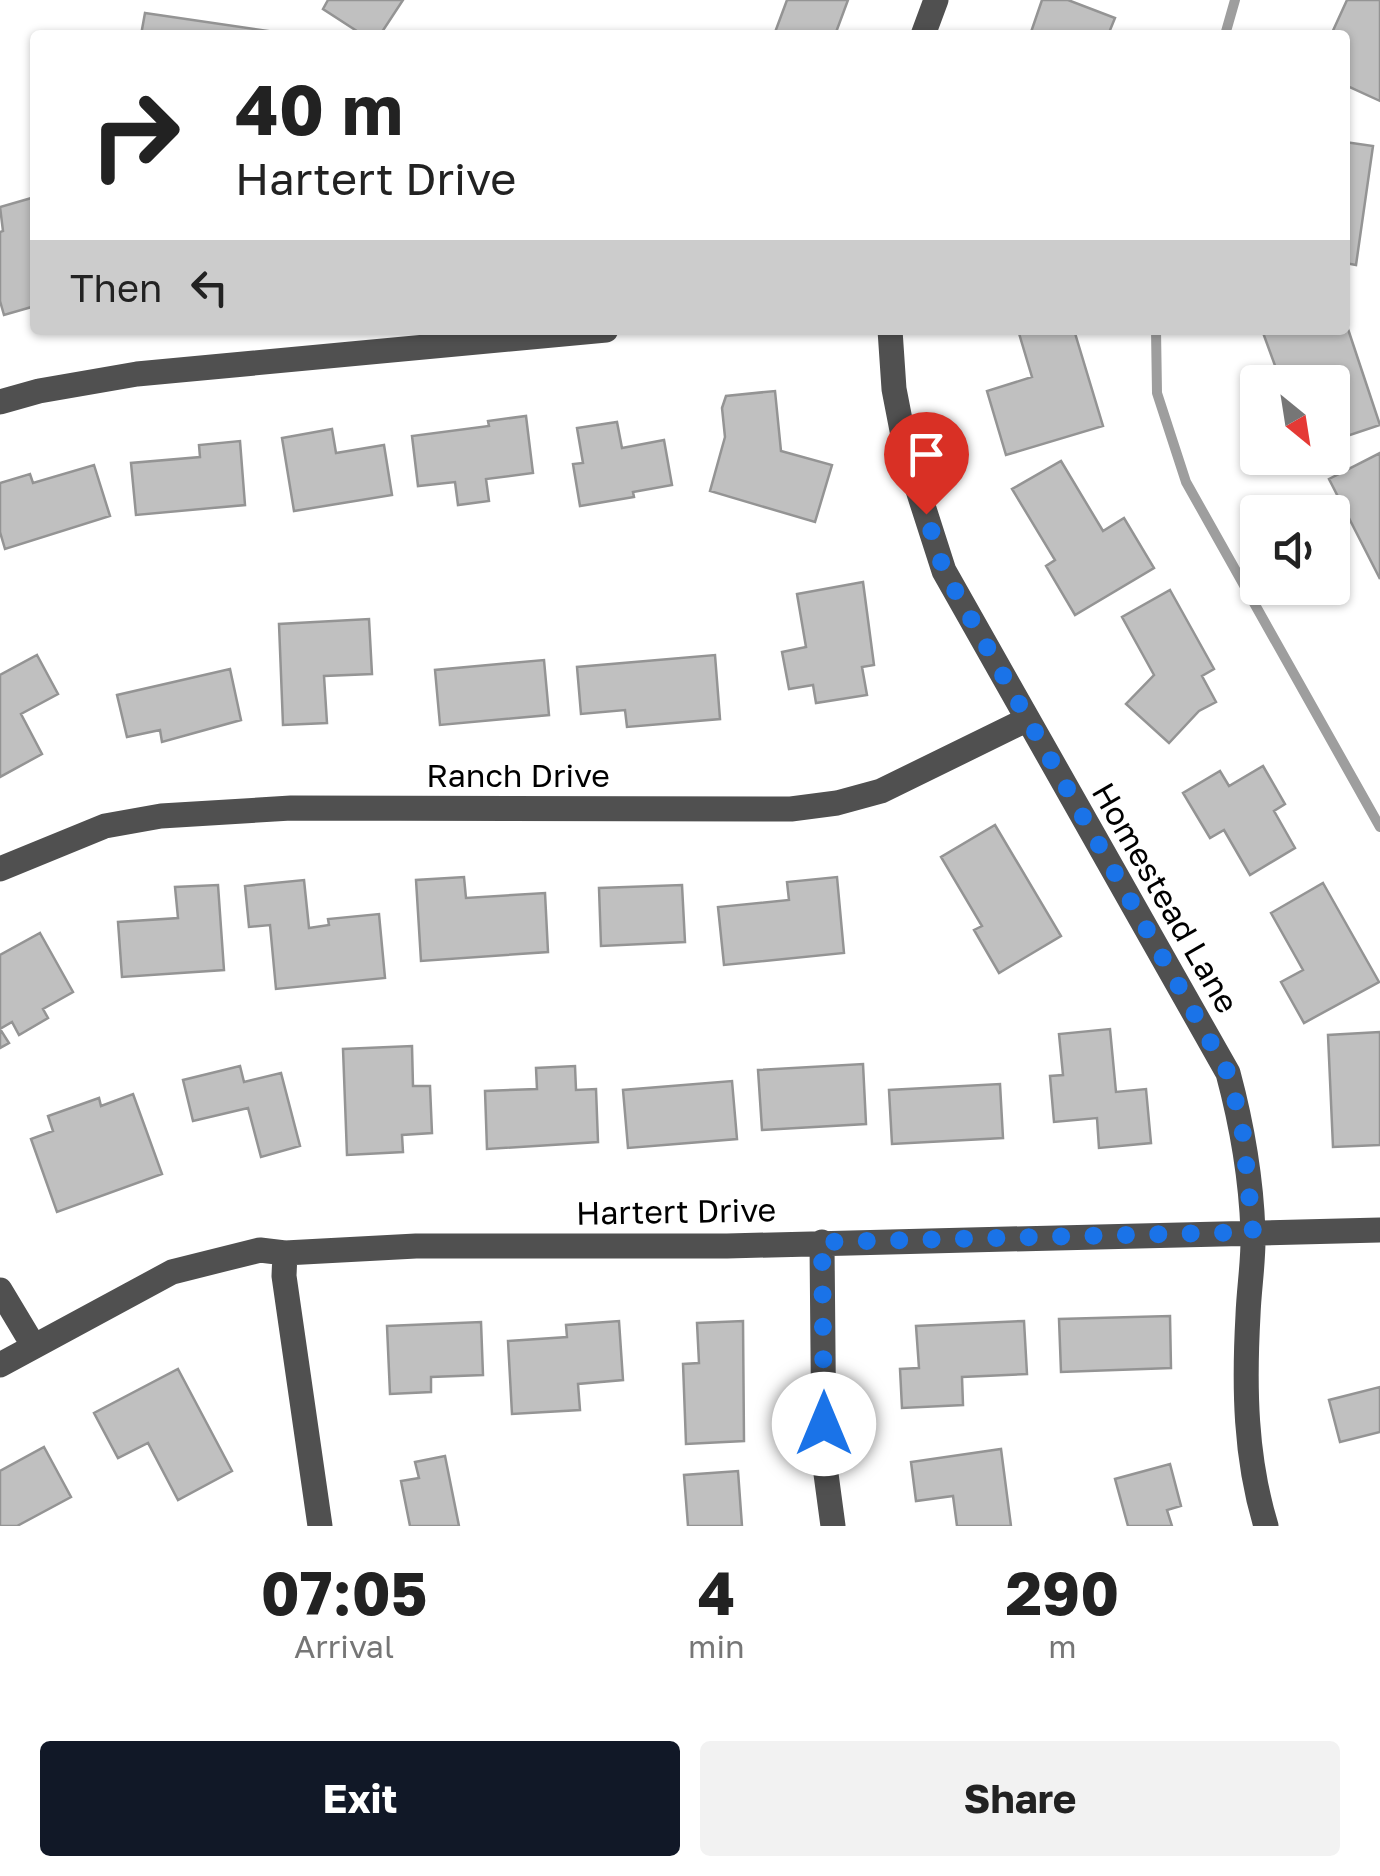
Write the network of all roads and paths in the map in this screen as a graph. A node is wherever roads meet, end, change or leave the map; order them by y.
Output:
1 (936, 0) edge
2 (924, 30) edge
3 (553, 335) edge
4 (890, 335) edge
5 (0, 402) edge
6 (1026, 720) junction
7 (0, 869) edge
8 (1380, 1230) edge
9 (1253, 1232) junction
10 (822, 1242) junction
11 (285, 1253) junction
12 (0, 1290) edge
13 (33, 1345) junction
14 (0, 1365) edge
15 (320, 1526) edge
16 (832, 1526) edge
17 (1266, 1526) edge

1 - 2 street
3 - 5 street
4 - 6 street, Homestead Lane
6 - 7 street, Ranch Drive
6 - 9 street, Homestead Lane
8 - 9 street, Hartert Drive
9 - 10 street, Hartert Drive
9 - 17 street, Homestead Lane
10 - 11 street, Hartert Drive
10 - 16 street
11 - 13 street, Hartert Drive
11 - 15 street
12 - 13 street
13 - 14 street, Hartert Drive

